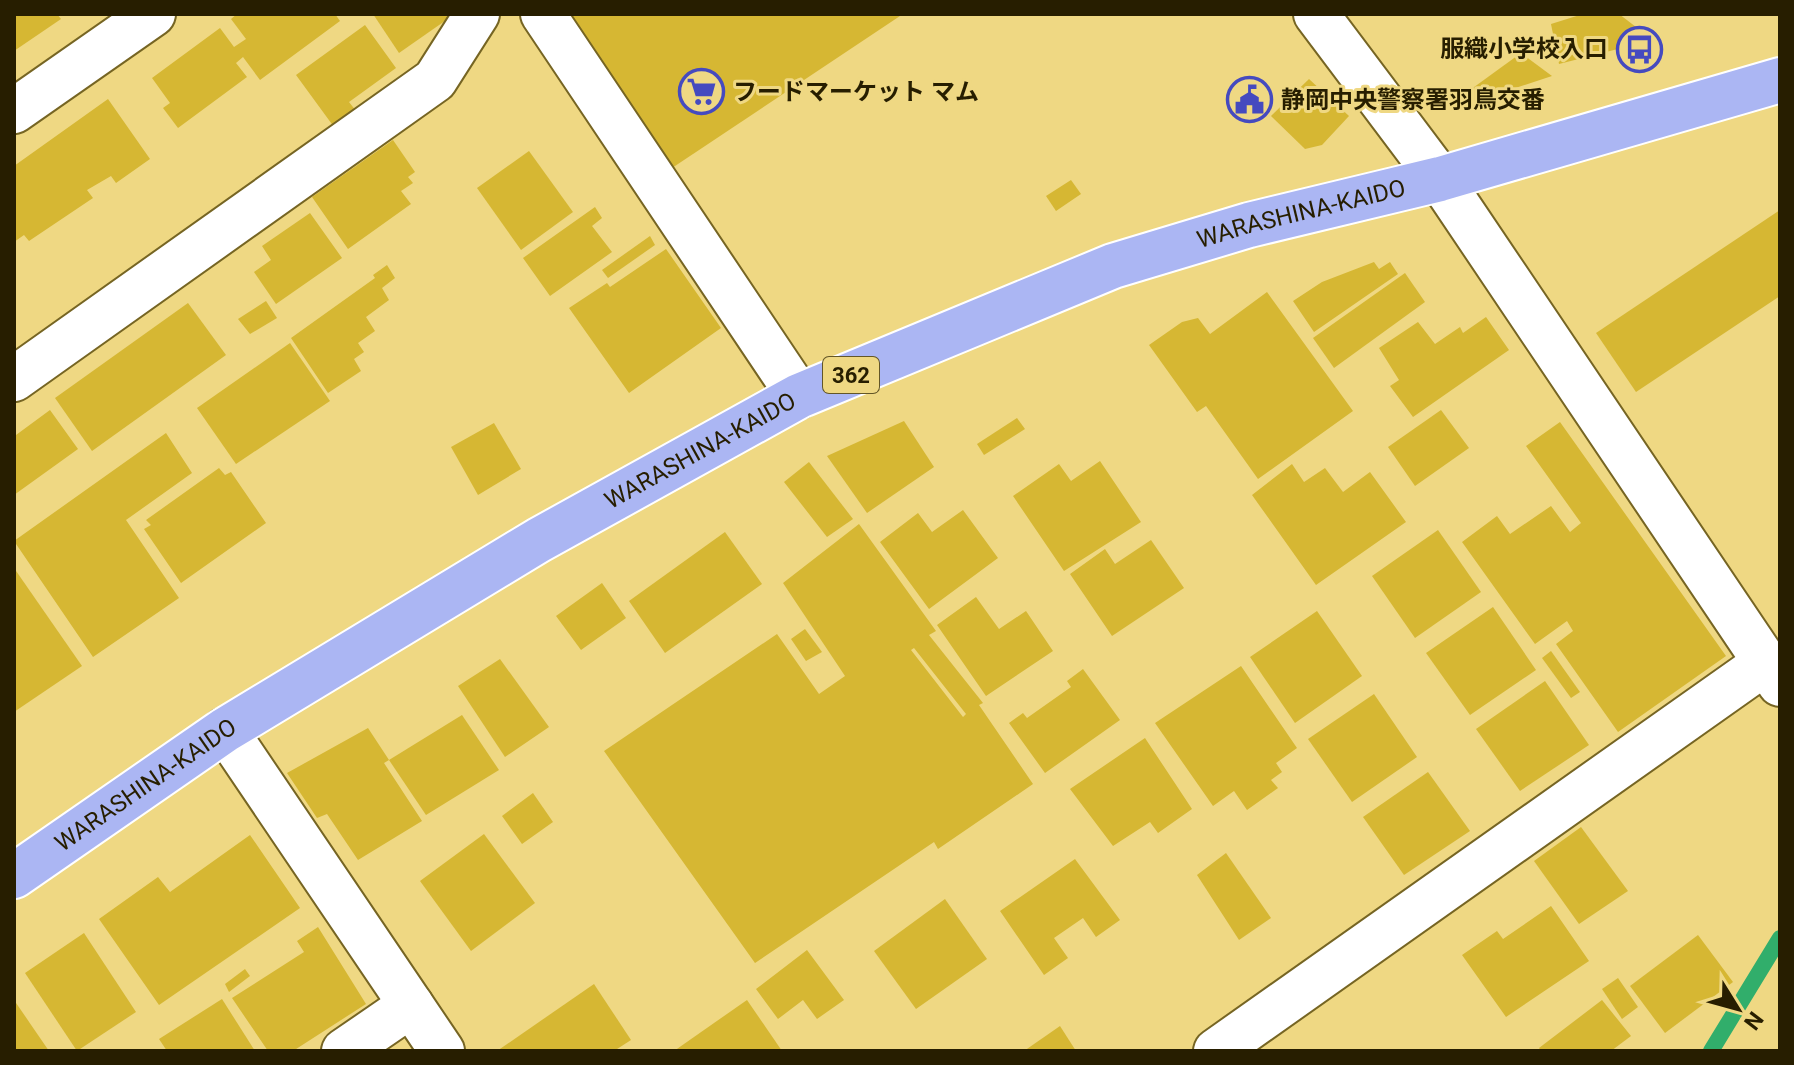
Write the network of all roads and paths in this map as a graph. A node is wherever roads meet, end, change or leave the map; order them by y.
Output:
1 (153, 14) edge
2 (477, 14) edge
3 (543, 14) edge
4 (1318, 15) edge
5 (1780, 80) edge
6 (14, 111) edge
7 (1440, 179) junction
8 (14, 379) edge
9 (799, 396) junction
10 (1772, 674) edge
11 (225, 730) junction
12 (14, 876) edge
13 (411, 1005) junction
14 (344, 1051) edge
15 (442, 1051) edge
16 (1216, 1051) edge

1 - 6 street
2 - 8 street
3 - 9 street
4 - 7 street
5 - 7 highway, WARASHINA-KAIDO / 362
7 - 9 highway, WARASHINA-KAIDO / 362
7 - 10 street
9 - 11 highway, WARASHINA-KAIDO / 362
10 - 16 street
11 - 12 highway, WARASHINA-KAIDO / 362
11 - 13 street
13 - 14 street
13 - 15 street

